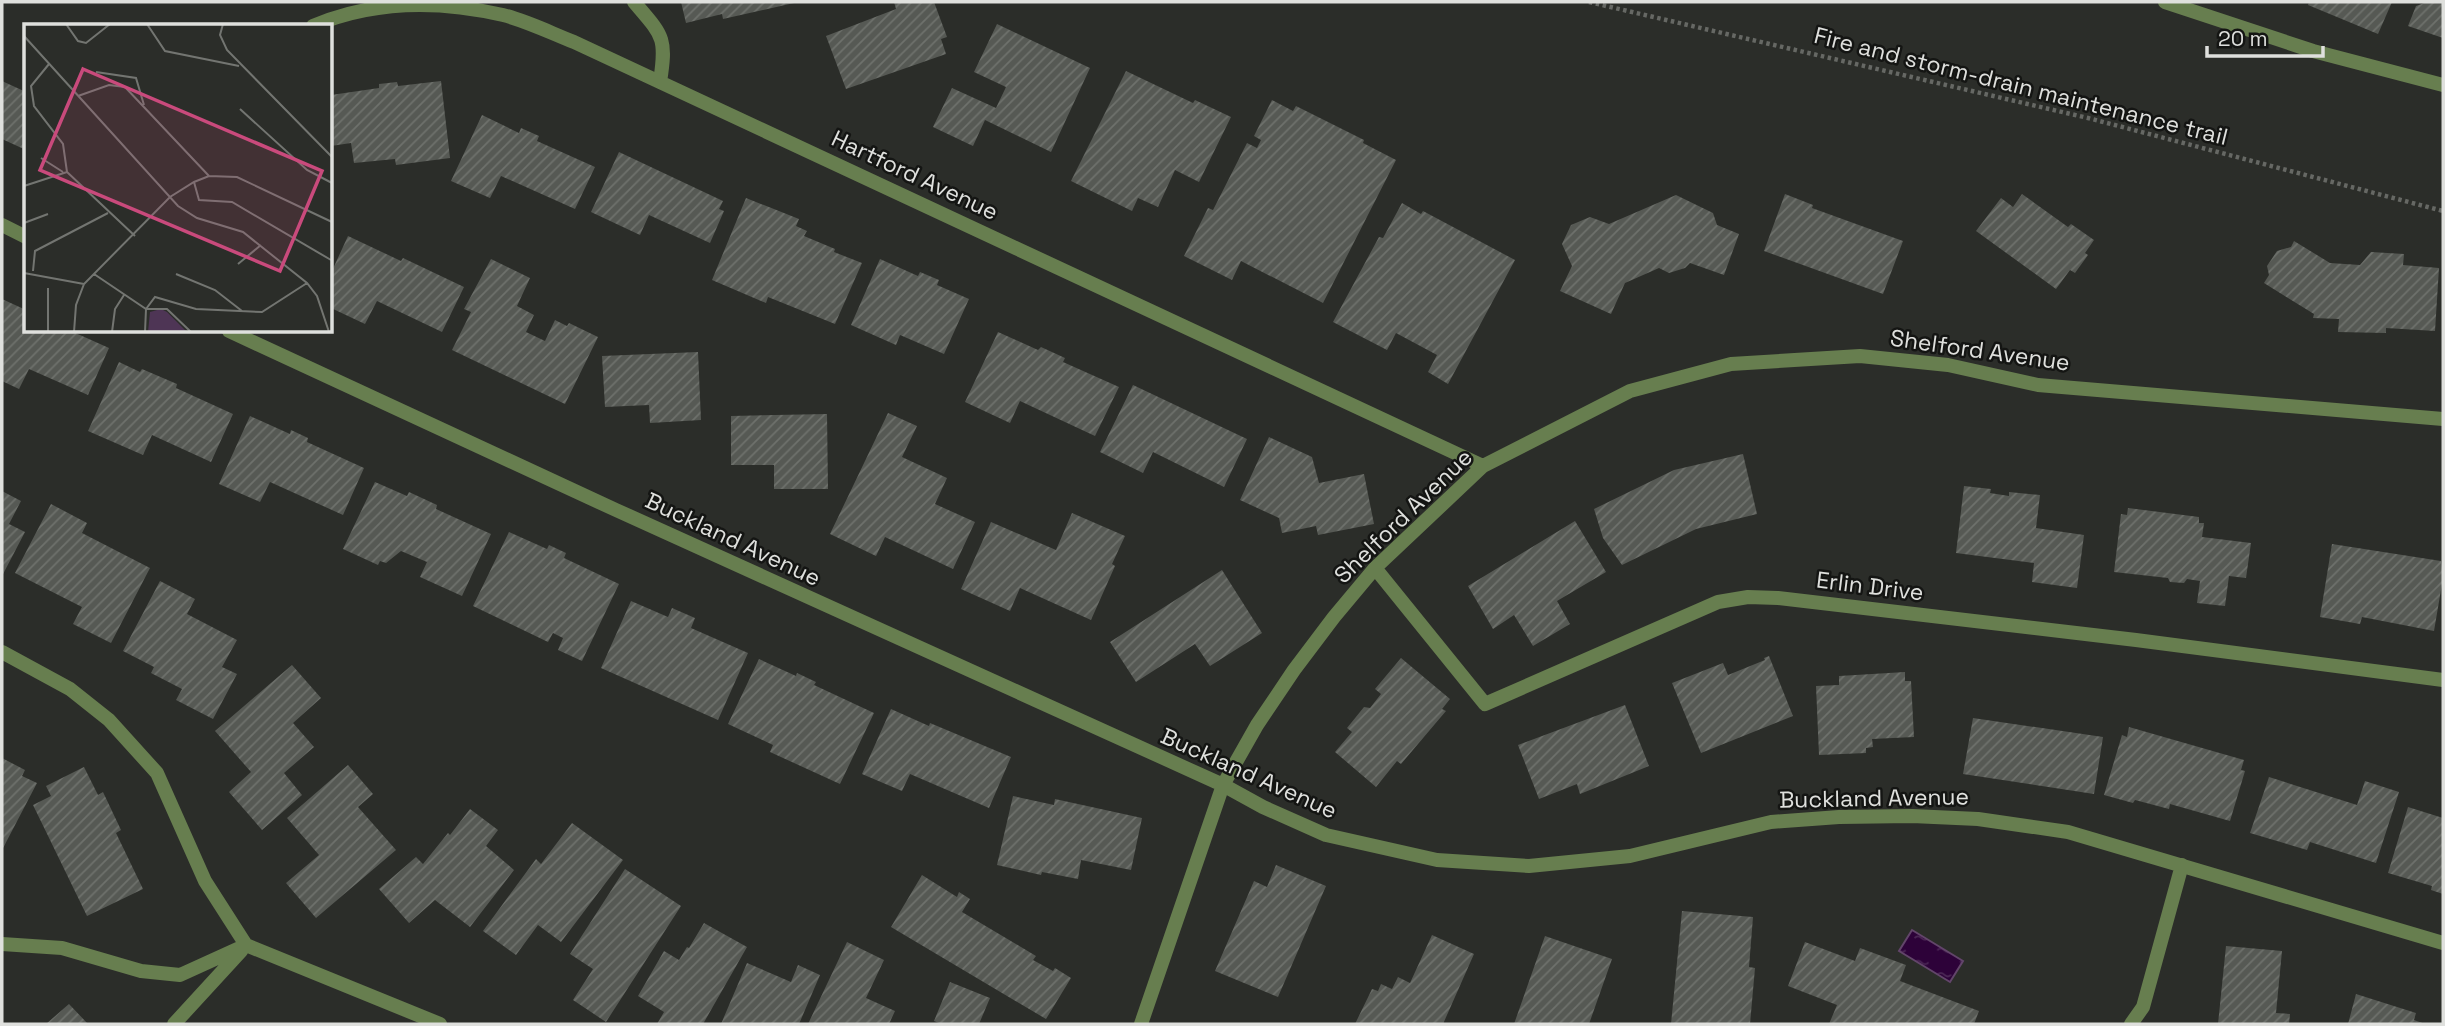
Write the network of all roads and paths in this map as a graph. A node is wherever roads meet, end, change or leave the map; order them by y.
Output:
1 (634, 2) edge
2 (1589, 2) edge
3 (2165, 2) edge
4 (317, 24) edge
5 (660, 82) junction
6 (2443, 86) edge
7 (2443, 211) edge
8 (2, 225) edge
9 (24, 236) edge
10 (231, 332) edge
11 (2443, 419) edge
12 (1483, 466) junction
13 (1374, 568) junction
14 (2, 652) edge
15 (2443, 680) edge
16 (1223, 785) junction
17 (2182, 865) junction
18 (2443, 943) edge
19 (2, 944) edge
20 (246, 945) junction
21 (174, 1024) edge
22 (440, 1024) edge
23 (1141, 1024) edge
24 (2131, 1024) edge

1 - 5 street
2 - 7 path, Fire and storm-drain maintenance trail
3 - 6 street
4 - 5 street, Hartford Avenue
5 - 12 street, Hartford Avenue
8 - 9 street
10 - 16 street, Buckland Avenue
11 - 12 street, Shelford Avenue
12 - 13 street, Shelford Avenue
13 - 15 street, Erlin Drive
13 - 16 street, Shelford Avenue
14 - 20 street
16 - 17 street, Buckland Avenue
16 - 23 street, Shelford Avenue
17 - 18 street, Buckland Avenue
17 - 24 street
19 - 20 street
20 - 21 street
20 - 22 street

